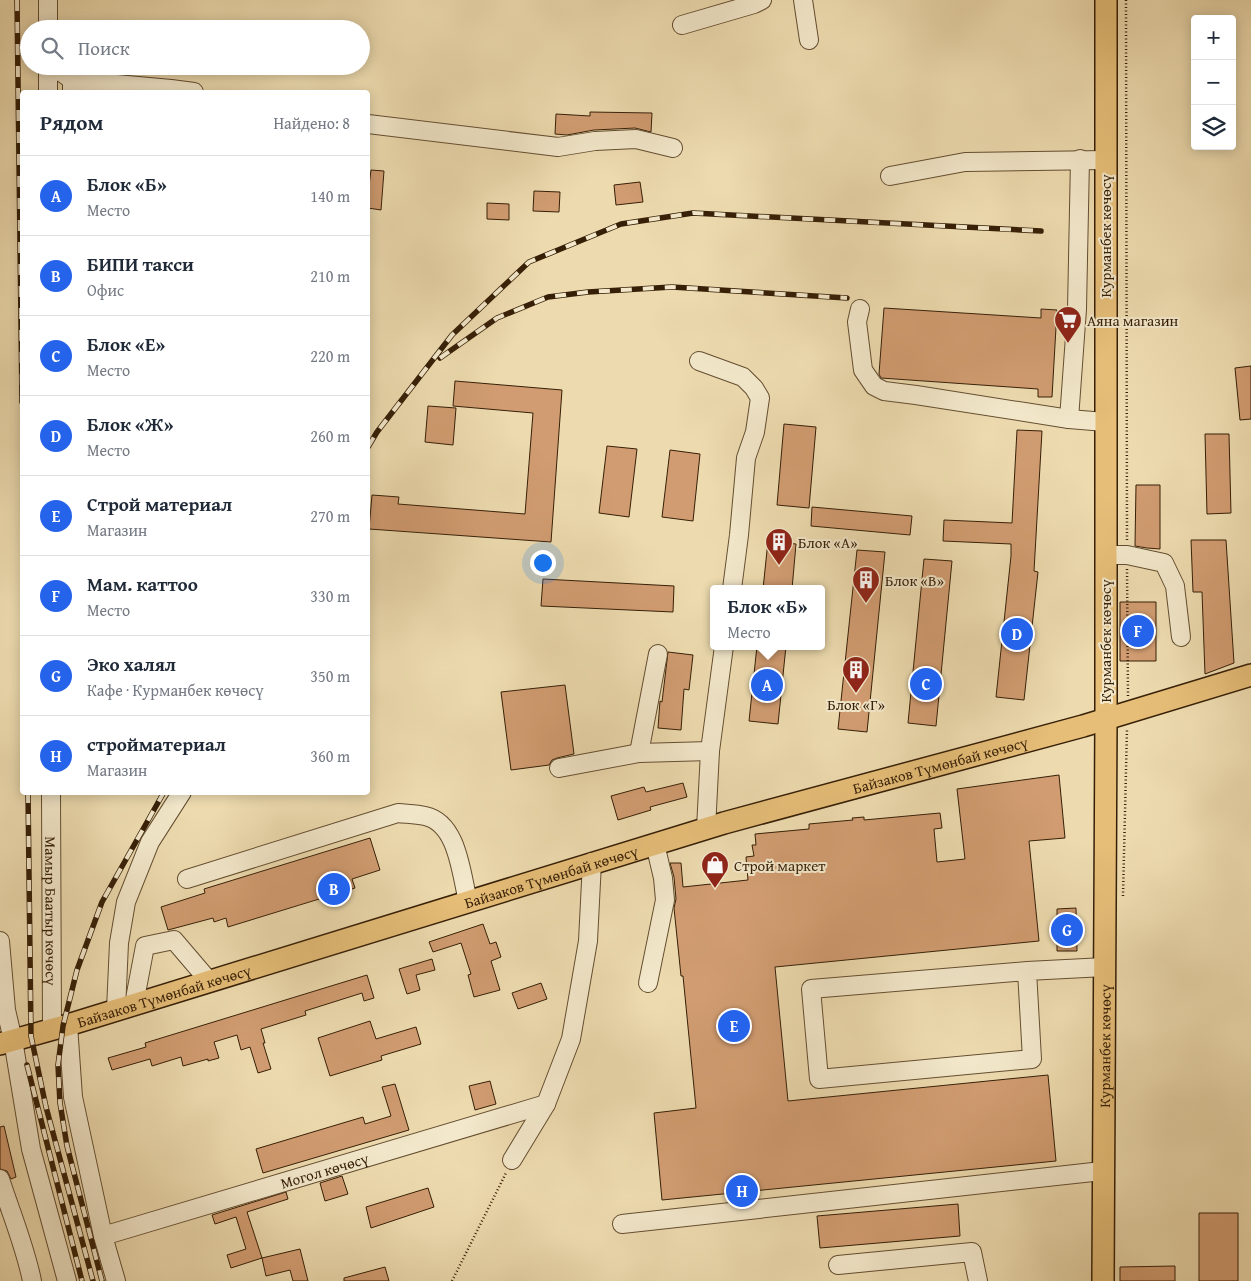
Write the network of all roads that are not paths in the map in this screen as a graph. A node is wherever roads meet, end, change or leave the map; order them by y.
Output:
1 (48, 0) edge
2 (762, 0) edge
3 (803, 0) edge
4 (1106, 0) edge
5 (48, 20) edge
6 (682, 25) dead end
7 (809, 40) dead end
8 (48, 75) edge
9 (63, 75) edge
10 (72, 86) edge
11 (48, 90) edge
12 (182, 90) edge
13 (370, 124) edge
14 (673, 148) dead end
15 (1080, 159) junction
16 (1105, 160) junction
17 (890, 176) dead end
18 (860, 309) dead end
19 (699, 361) dead end
20 (1069, 419) junction
21 (1105, 422) junction
22 (1105, 555) junction
23 (733, 585) edge
24 (1181, 637) dead end
25 (723, 650) edge
26 (658, 654) dead end
27 (1251, 675) edge
28 (1106, 719) junction
29 (710, 751) junction
30 (640, 753) junction
31 (558, 768) dead end
32 (51, 795) edge
33 (180, 795) edge
34 (706, 828) junction
35 (655, 844) junction
36 (592, 862) junction
37 (187, 879) dead end
38 (468, 901) junction
39 (0, 941) edge
40 (1105, 967) junction
41 (1027, 971) junction
42 (209, 981) junction
43 (648, 983) dead end
44 (125, 1007) junction
45 (60, 1027) junction
46 (6, 1042) edge
47 (546, 1104) junction
48 (512, 1160) road end
49 (1102, 1171) junction
50 (0, 1179) edge
51 (622, 1224) dead end
52 (103, 1236) junction
53 (838, 1265) dead end
54 (32, 1281) edge
55 (66, 1281) edge
56 (116, 1281) edge
57 (978, 1281) edge
58 (1103, 1281) edge

1 - 5 street
2 - 6 street
3 - 7 street
4 - 16 main road, Курманбек көчөсү
8 - 11 street
9 - 10 street
10 - 12 street
13 - 14 street
15 - 16 street
15 - 17 street
15 - 20 street
16 - 21 main road, Курманбек көчөсү
18 - 20 street
19 - 23 street
20 - 21 street
21 - 22 main road, Курманбек көчөсү
22 - 24 street
22 - 28 main road, Курманбек көчөсү
25 - 29 street
26 - 30 street
27 - 28 main road, Байзаков Түмөнбай көчөсү
28 - 34 main road, Байзаков Түмөнбай көчөсү
28 - 40 main road, Курманбек көчөсү
29 - 30 street
29 - 34 street
30 - 31 street
32 - 45 street, Мамыр Баатыр көчөсү
33 - 44 street
34 - 35 main road, Байзаков Түмөнбай көчөсү
35 - 36 main road, Байзаков Түмөнбай көчөсү
35 - 43 street
36 - 38 main road, Байзаков Түмөнбай көчөсү
36 - 47 street
37 - 38 street
38 - 42 main road, Байзаков Түмөнбай көчөсү
39 - 46 street
40 - 41 street
40 - 49 main road, Курманбек көчөсү
41 - 41 street
42 - 44 main road, Байзаков Түмөнбай көчөсү
42 - 44 street
44 - 45 main road, Байзаков Түмөнбай көчөсү
45 - 46 main road, Байзаков Түмөнбай көчөсү
45 - 52 street
46 - 55 street
47 - 48 street
47 - 52 street, Могол көчөсү
49 - 51 street
49 - 58 main road, Курманбек көчөсү
50 - 54 street
52 - 56 street
53 - 57 street

